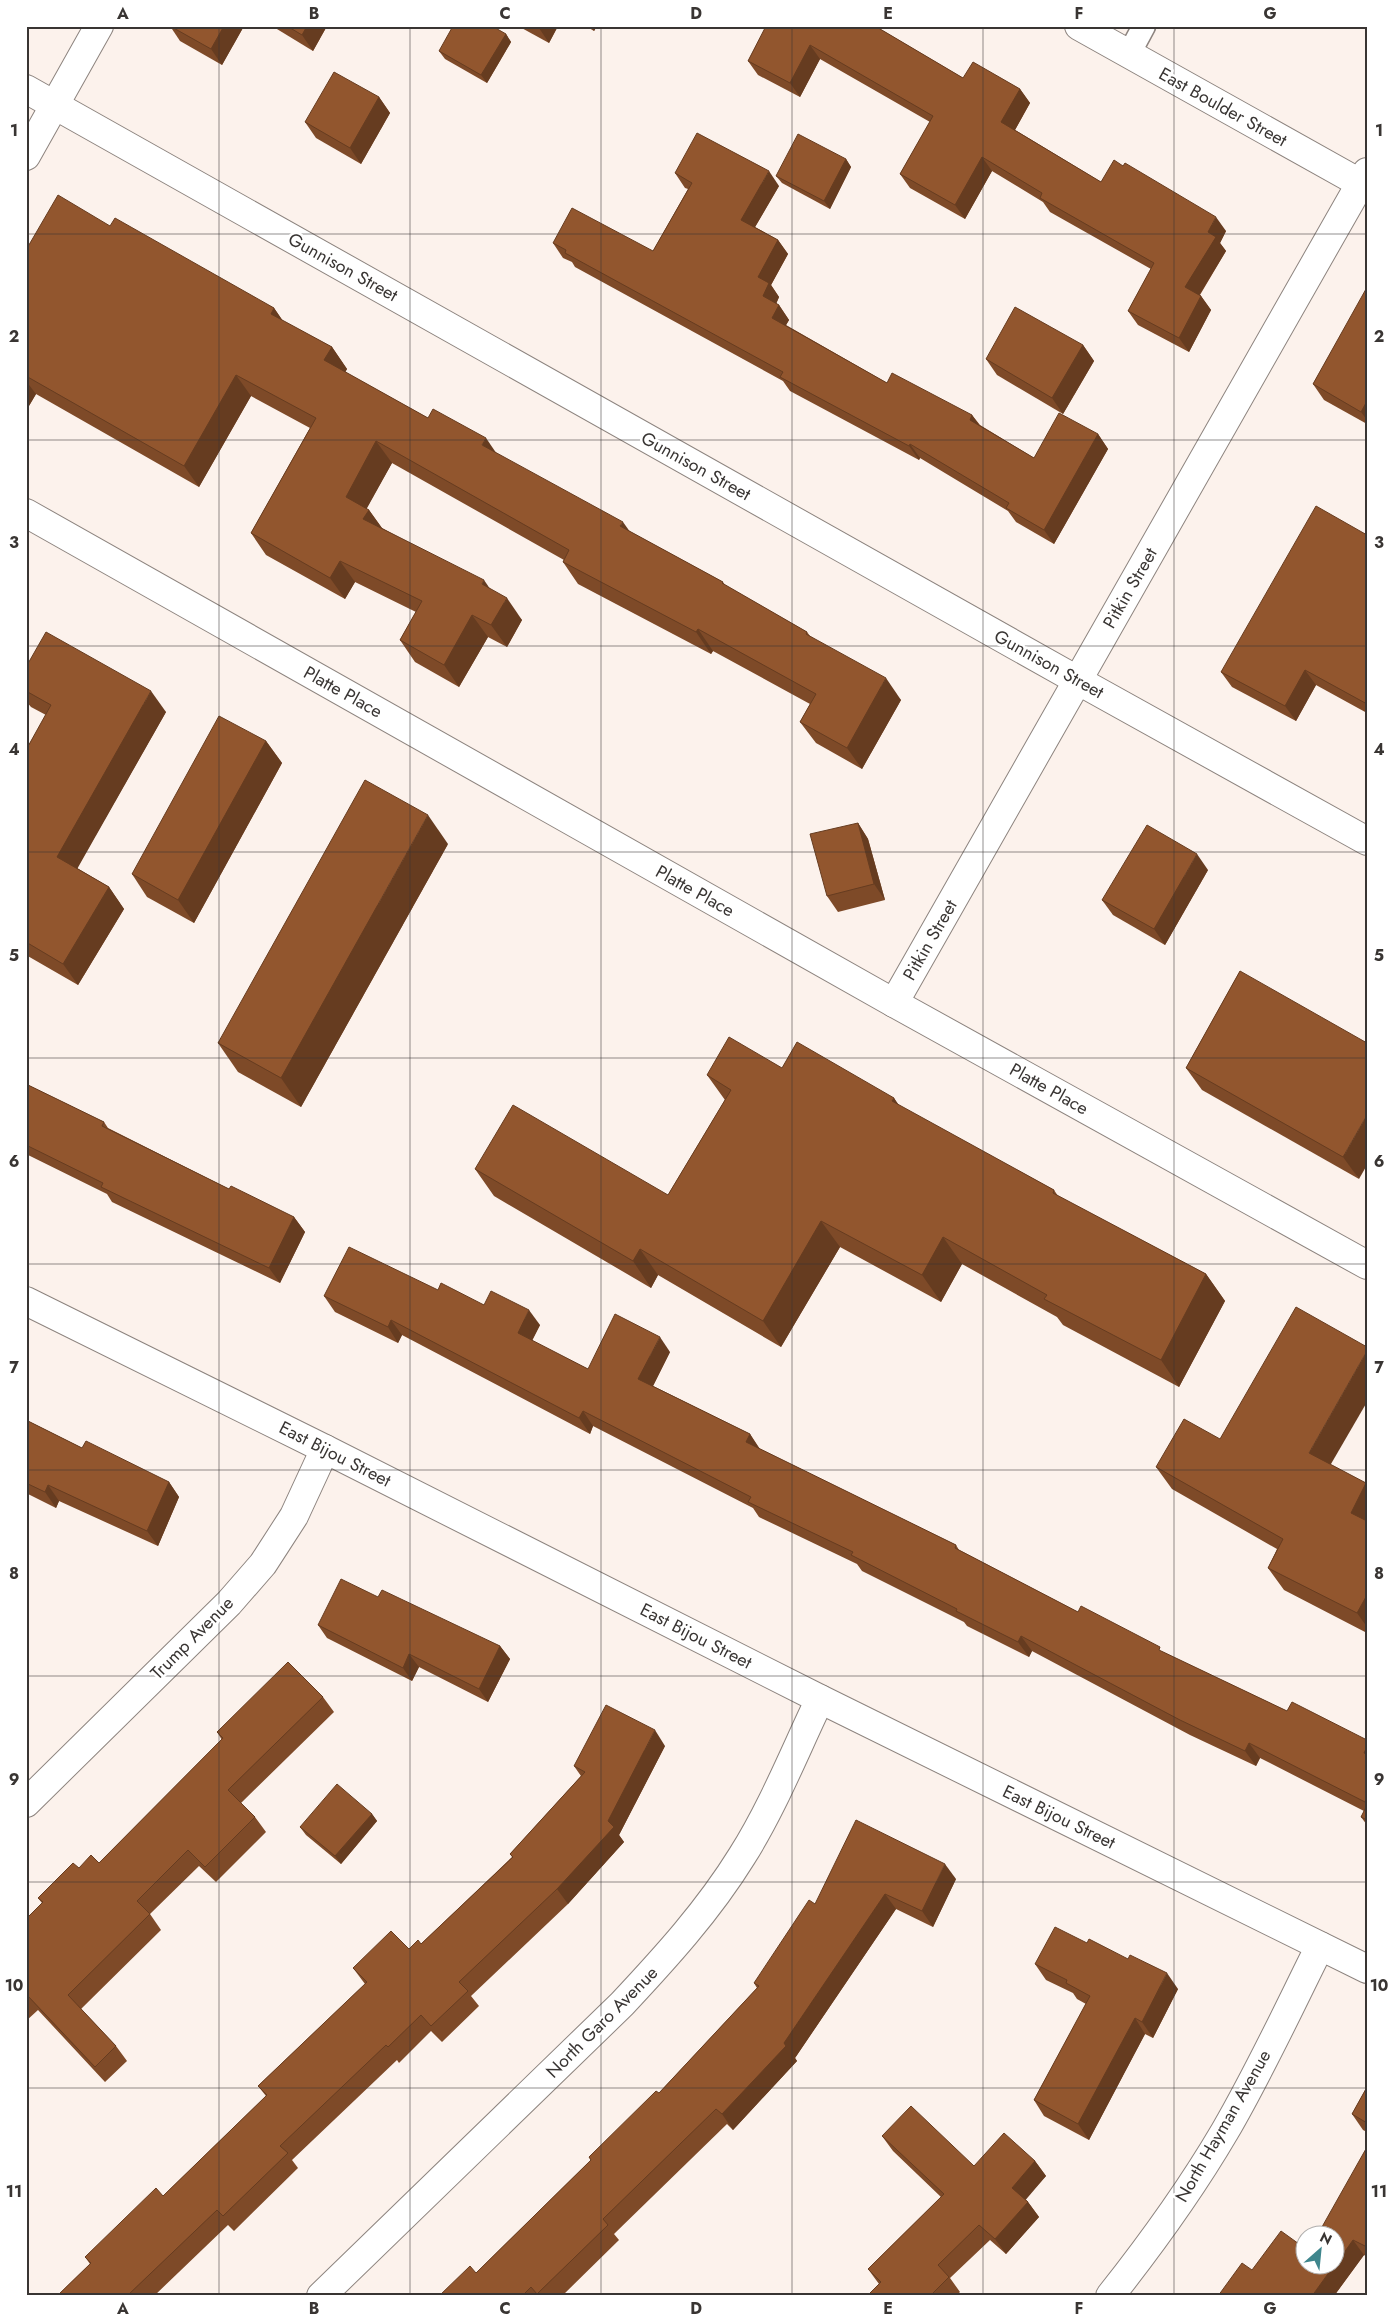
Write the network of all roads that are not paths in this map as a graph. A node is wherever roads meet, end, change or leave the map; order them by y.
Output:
1 (98, 26) edge
2 (1079, 26) edge
3 (1144, 26) edge
4 (1129, 54) junction
5 (26, 89) edge
6 (55, 105) junction
7 (26, 156) edge
8 (1365, 181) edge
9 (26, 513) edge
10 (1077, 680) junction
11 (1367, 841) edge
12 (894, 1003) junction
13 (1367, 1265) edge
14 (26, 1301) edge
15 (325, 1448) junction
16 (820, 1699) junction
17 (26, 1803) edge
18 (1320, 1946) junction
19 (1367, 1969) edge
20 (321, 2296) edge
21 (1110, 2296) edge

1 - 6 street
2 - 4 street, East Boulder Street
3 - 4 lane
4 - 8 street, East Boulder Street
5 - 6 street, Gunnison Street
6 - 7 street
6 - 10 street, Gunnison Street
8 - 10 street, Pitkin Street
9 - 12 street, Platte Place
10 - 11 street, Gunnison Street
10 - 12 street, Pitkin Street
12 - 13 street, Platte Place
14 - 15 street, East Bijou Street
15 - 16 street, East Bijou Street
15 - 17 street, Trump Avenue
16 - 18 street, East Bijou Street
16 - 20 street, North Garo Avenue
18 - 19 street, East Bijou Street
18 - 21 street, North Hayman Avenue

